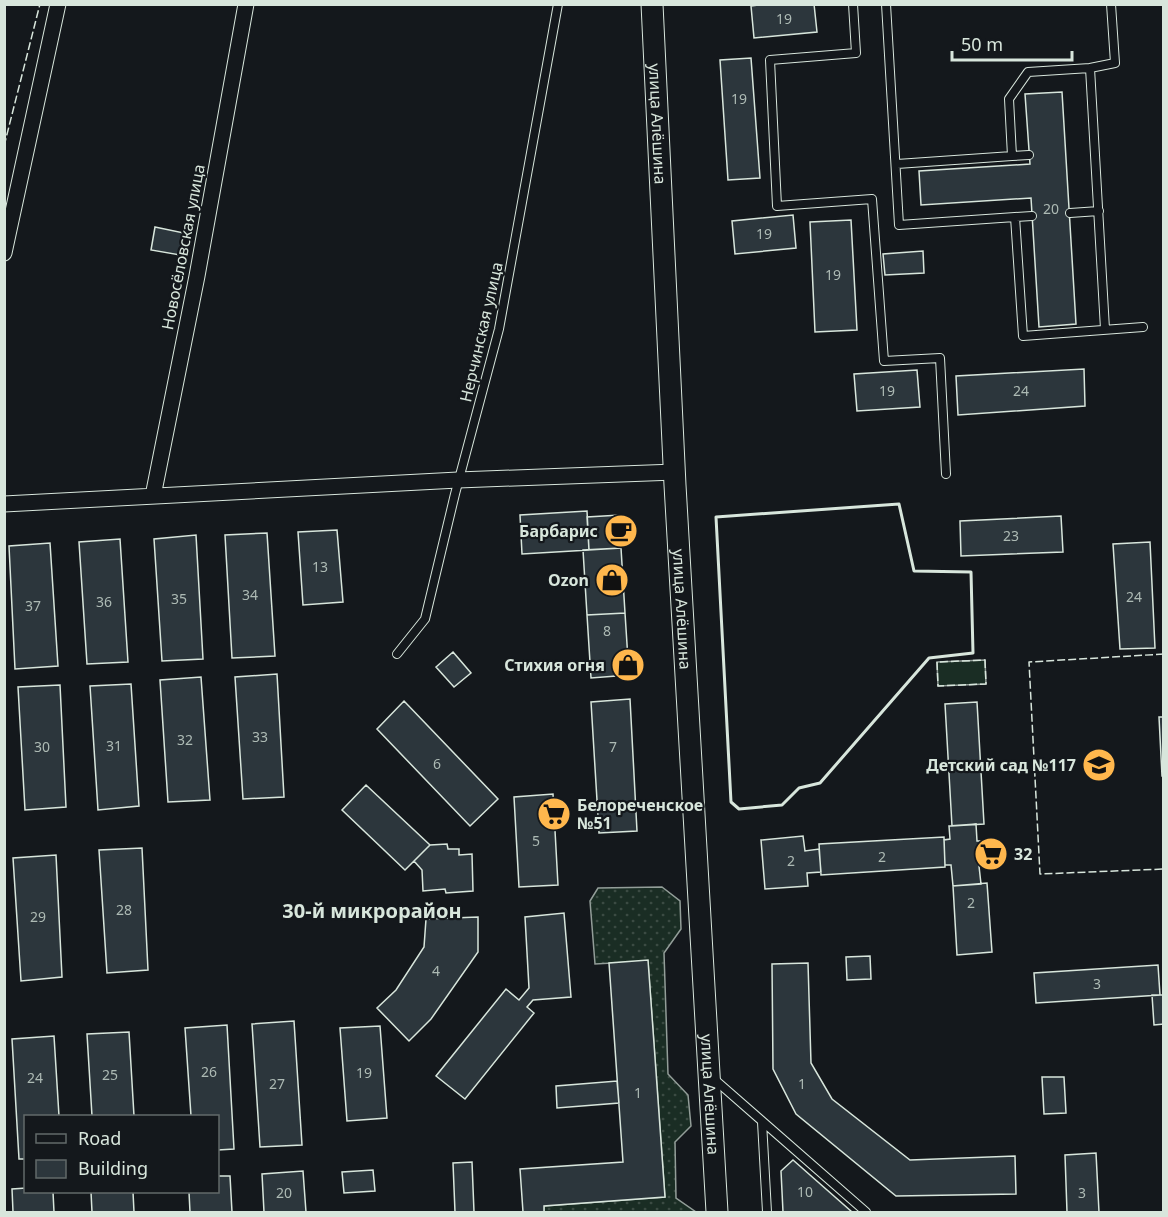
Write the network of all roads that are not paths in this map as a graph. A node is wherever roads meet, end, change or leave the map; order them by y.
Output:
1 (58, 4) edge
2 (246, 4) edge
3 (558, 4) edge
4 (652, 4) edge
5 (853, 4) edge
6 (886, 4) edge
7 (1111, 4) edge
8 (1090, 68) junction
9 (1029, 155) dead end
10 (1012, 156) junction
11 (897, 164) junction
12 (1099, 211) junction
13 (1070, 213) dead end
14 (1032, 216) dead end
15 (1015, 217) junction
16 (4, 253) edge
17 (1143, 327) dead end
18 (1105, 329) junction
19 (675, 472) junction
20 (946, 474) dead end
21 (459, 480) junction
22 (153, 496) junction
23 (4, 504) edge
24 (397, 654) dead end
25 (709, 1074) junction
26 (762, 1122) junction
27 (717, 1212) edge
28 (766, 1212) edge
29 (866, 1212) edge

1 - 16 street
2 - 22 street, Новосёловская улица
3 - 21 lane, Нерчинская улица
4 - 19 street, улица Алёшина
5 - 20 lane
6 - 11 lane
7 - 8 lane
8 - 10 lane
8 - 12 lane
9 - 10 lane
10 - 11 lane
11 - 15 lane
12 - 13 lane
12 - 18 lane
14 - 15 lane
15 - 18 lane
17 - 18 lane
19 - 21 street
19 - 25 street, улица Алёшина
21 - 22 street
21 - 24 lane, Нерчинская улица
22 - 23 street
25 - 26 lane
25 - 27 street, улица Алёшина
26 - 28 lane
26 - 29 lane

